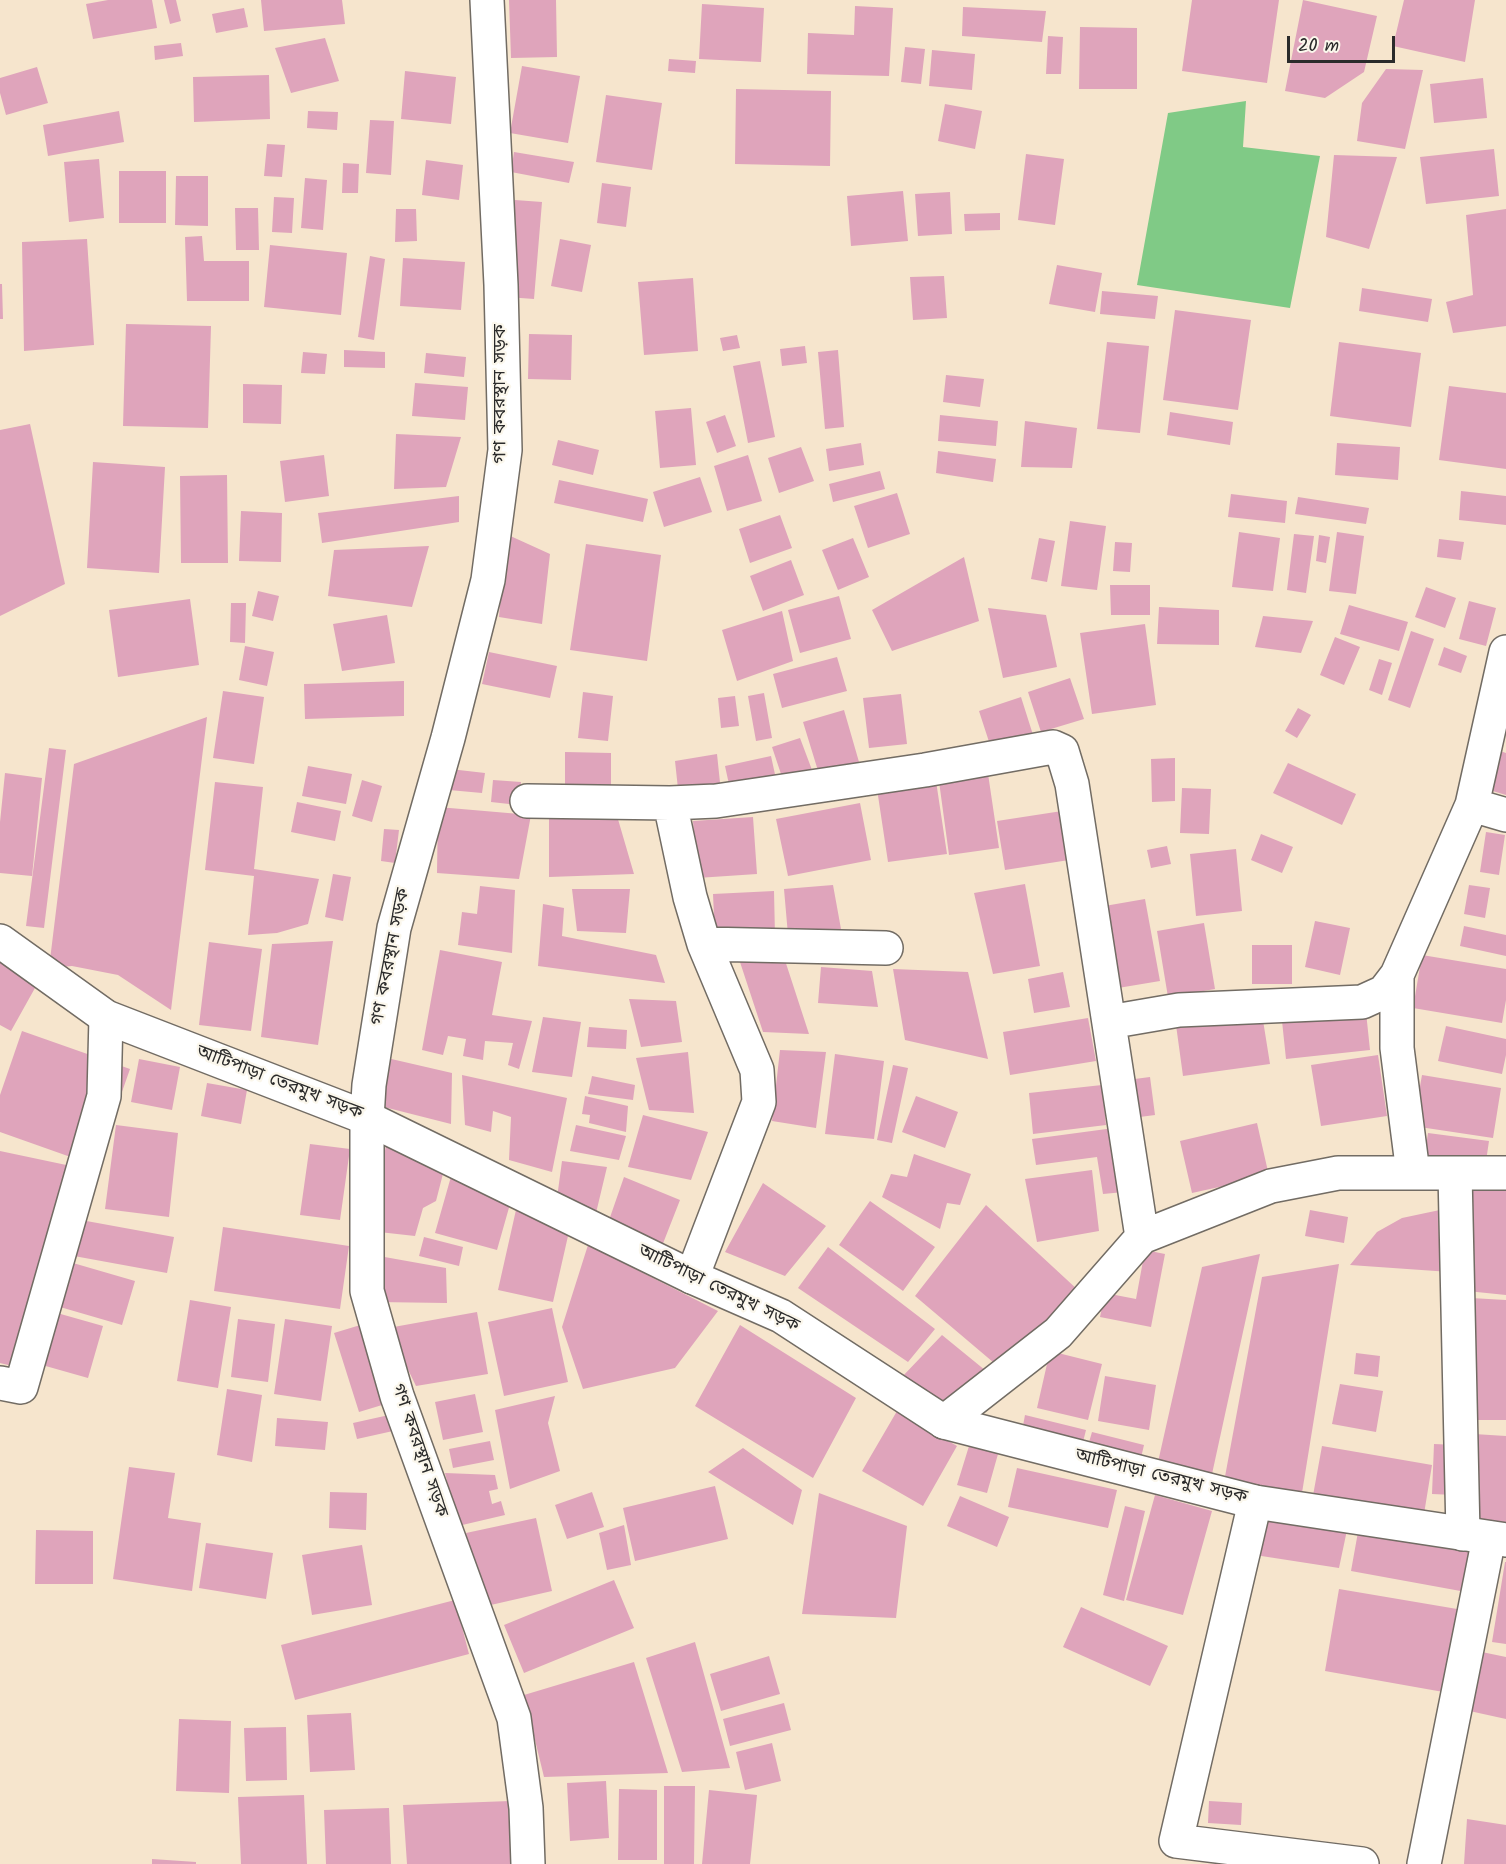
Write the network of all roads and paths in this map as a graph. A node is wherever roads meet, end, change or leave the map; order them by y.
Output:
1 (487, 0) edge
2 (1506, 652) edge
3 (527, 801) dead end
4 (670, 803) junction
5 (1472, 805) junction
6 (1506, 815) edge
7 (0, 941) edge
8 (704, 944) junction
9 (886, 948) dead end
10 (1396, 975) junction
11 (106, 1017) junction
12 (1109, 1022) junction
13 (367, 1118) junction
14 (1413, 1173) junction
15 (1455, 1173) junction
16 (1506, 1173) edge
17 (1142, 1237) junction
18 (692, 1277) junction
19 (0, 1383) edge
20 (944, 1422) junction
21 (1255, 1502) junction
22 (1486, 1538) edge
23 (1174, 1852) edge
24 (528, 1864) edge
25 (1362, 1864) edge
26 (1424, 1864) edge

1 - 13 street, গণ কবরস্থান সড়ক
2 - 5 street
3 - 4 street
4 - 8 street
4 - 12 street
5 - 6 street
5 - 10 street
7 - 11 street, আটিপাড়া তেরমুখ সড়ক
8 - 9 street
8 - 18 street
10 - 12 street
10 - 14 street
11 - 13 street, আটিপাড়া তেরমুখ সড়ক
11 - 19 street
12 - 17 street
13 - 18 street, আটিপাড়া তেরমুখ সড়ক
13 - 24 street, গণ কবরস্থান সড়ক
14 - 15 street
14 - 17 street
15 - 16 street
15 - 22 street
17 - 20 street
18 - 20 street, আটিপাড়া তেরমুখ সড়ক
20 - 21 street, আটিপাড়া তেরমুখ সড়ক
21 - 22 street, আটিপাড়া তেরমুখ সড়ক
21 - 23 street
22 - 26 street
23 - 25 street

